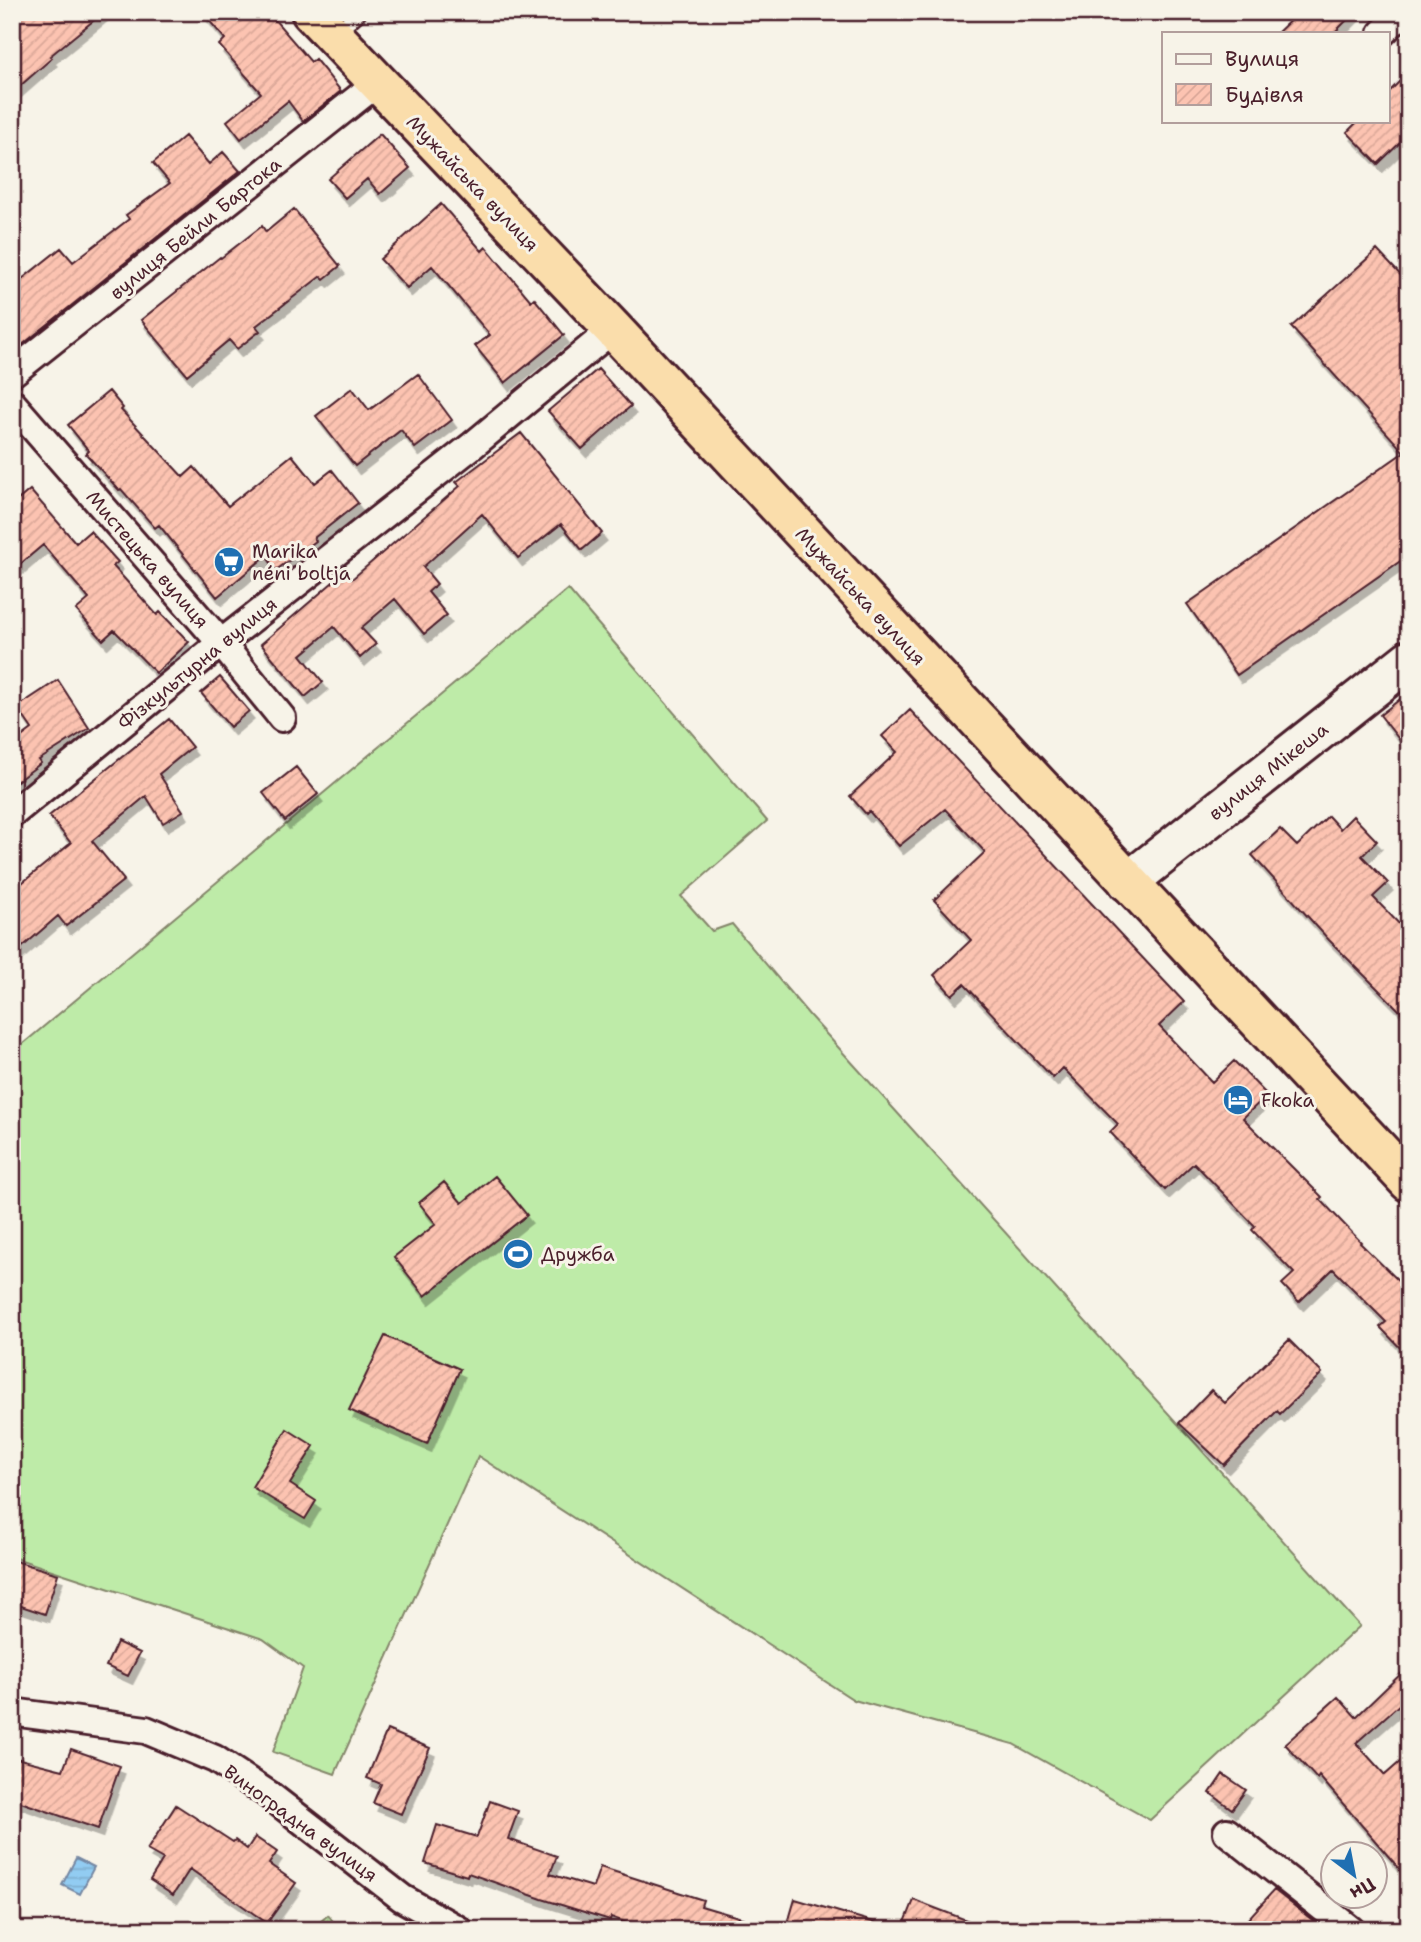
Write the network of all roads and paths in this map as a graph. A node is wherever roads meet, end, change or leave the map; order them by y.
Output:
1 (1403, 12) edge
2 (334, 20) edge
3 (1383, 32) edge
4 (377, 83) junction
5 (613, 329) junction
6 (12, 373) edge
7 (12, 403) edge
8 (220, 643) junction
9 (1409, 660) edge
10 (282, 718) dead end
11 (12, 814) edge
12 (1128, 882) junction
13 (1409, 1182) edge
14 (12, 1712) edge
15 (1227, 1832) dead end
16 (459, 1930) edge
17 (1351, 1930) edge

1 - 3 street
2 - 4 highway, Мужайська вулиця
4 - 5 highway, Мужайська вулиця
4 - 6 street, вулиця Бейли Бартока
5 - 8 street, Фізкультурна вулиця
5 - 12 highway, Мужайська вулиця
7 - 8 street, Мистецька вулиця
8 - 10 street, Мистецька вулиця
8 - 11 street, Фізкультурна вулиця
9 - 12 main road, вулиця Мікеша
12 - 13 highway, Мужайська вулиця
14 - 16 street, Виноградна вулиця
15 - 17 street

